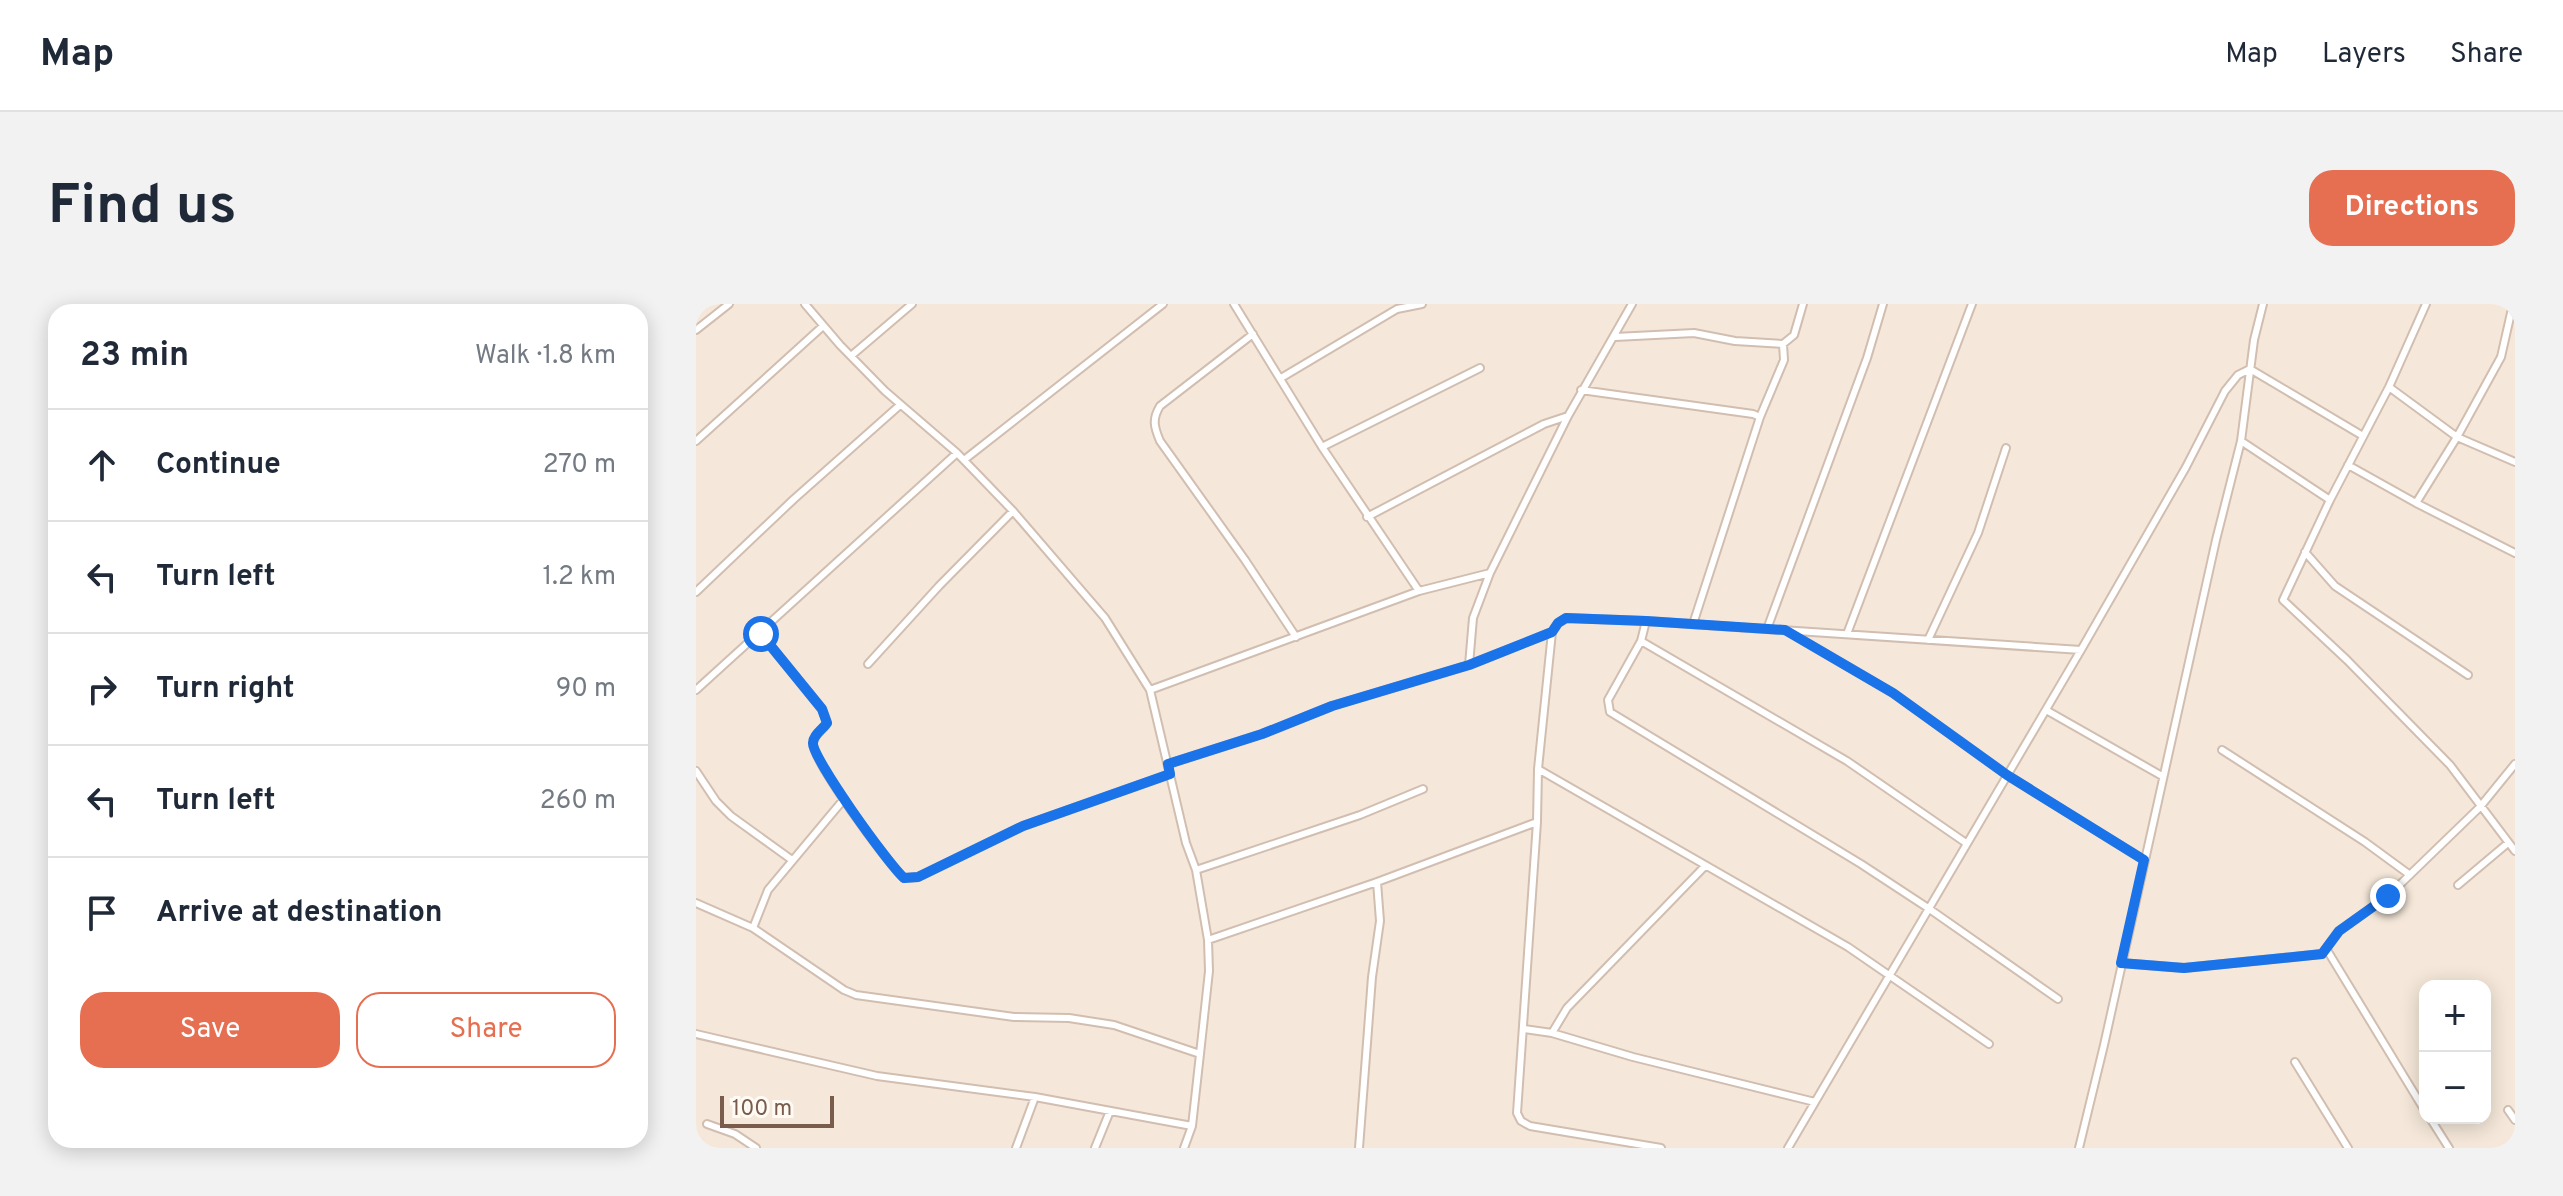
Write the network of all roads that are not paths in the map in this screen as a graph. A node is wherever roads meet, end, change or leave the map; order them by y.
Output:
1 (729, 304) edge
2 (805, 304) edge
3 (912, 304) edge
4 (1163, 304) edge
5 (1234, 304) edge
6 (1422, 304) edge
7 (1632, 304) edge
8 (1803, 304) edge
9 (1883, 304) edge
10 (1972, 304) edge
11 (2263, 304) edge
12 (2426, 304) edge
13 (2513, 304) edge
14 (1397, 307) edge
15 (823, 326) junction
16 (696, 330) edge
17 (1253, 334) junction
18 (1615, 337) junction
19 (1783, 344) junction
20 (851, 356) junction
21 (1480, 368) dead end
22 (2250, 369) junction
23 (1281, 378) junction
24 (2389, 387) junction
25 (1581, 390) junction
26 (900, 405) junction
27 (1568, 416) junction
28 (1760, 417) junction
29 (2363, 436) junction
30 (2457, 437) junction
31 (696, 441) edge
32 (2241, 441) junction
33 (1322, 447) junction
34 (2006, 448) dead end
35 (957, 453) junction
36 (964, 460) junction
37 (2515, 462) edge
38 (2348, 465) junction
39 (2330, 500) junction
40 (2416, 503) junction
41 (1013, 511) junction
42 (1367, 517) junction
43 (2305, 552) junction
44 (2515, 553) edge
45 (1490, 573) junction
46 (1419, 591) junction
47 (696, 592) edge
48 (1646, 621) junction
49 (1693, 624) junction
50 (1767, 629) junction
51 (1785, 630) junction
52 (1552, 632) junction
53 (761, 634) junction
54 (1847, 634) junction
55 (1296, 637) junction
56 (1928, 640) junction
57 (1641, 641) junction
58 (2081, 650) junction
59 (868, 664) dead end
60 (1469, 665) junction
61 (2468, 675) dead end
62 (696, 690) edge
63 (1150, 690) junction
64 (2046, 710) junction
65 (2222, 750) dead end
66 (1168, 764) junction
67 (2515, 764) edge
68 (1538, 769) junction
69 (696, 771) edge
70 (1170, 774) junction
71 (2007, 775) junction
72 (2162, 776) junction
73 (1423, 789) dead end
74 (844, 799) junction
75 (2480, 807) junction
76 (1537, 822) junction
77 (1966, 843) junction
78 (2508, 843) junction
79 (2515, 851) edge
80 (792, 860) junction
81 (2144, 860) junction
82 (1705, 866) junction
83 (1196, 870) junction
84 (2410, 875) junction
85 (1377, 882) junction
86 (2458, 885) dead end
87 (696, 904) edge
88 (1928, 908) junction
89 (753, 928) junction
90 (1208, 940) junction
91 (2327, 950) junction
92 (2121, 963) junction
93 (1889, 975) junction
94 (2058, 999) dead end
95 (1524, 1029) junction
96 (1552, 1033) junction
97 (696, 1034) edge
98 (1989, 1044) dead end
99 (1200, 1054) junction
100 (2295, 1062) dead end
101 (1035, 1097) junction
102 (2419, 1101) edge
103 (1815, 1102) junction
104 (2508, 1110) dead end
105 (1110, 1111) junction
106 (2515, 1120) edge
107 (707, 1124) dead end
108 (2434, 1124) edge
109 (1192, 1126) junction
110 (756, 1148) edge
111 (1016, 1148) edge
112 (1095, 1148) edge
113 (1184, 1148) edge
114 (1359, 1148) edge
115 (1661, 1148) edge
116 (1788, 1148) edge
117 (2079, 1148) edge
118 (2348, 1148) edge
119 (2449, 1148) edge

1 - 16 street
2 - 15 street
3 - 20 street
4 - 36 street
5 - 17 street
6 - 14 street
7 - 18 street
8 - 19 street
9 - 50 street
10 - 54 street
11 - 22 street
12 - 24 street
13 - 30 street
14 - 23 street
15 - 20 street
15 - 31 street
17 - 23 street
17 - 55 street
18 - 19 street
18 - 25 street
19 - 28 street
20 - 26 street
21 - 33 street
22 - 29 street
22 - 32 street
22 - 58 street
23 - 33 street
24 - 29 street
24 - 30 street
25 - 27 street
25 - 28 street
26 - 35 street
26 - 47 street
27 - 42 street
27 - 45 street
28 - 49 street
29 - 38 street
30 - 37 street
30 - 40 street
32 - 39 street
32 - 72 street
33 - 42 street
34 - 56 street
35 - 36 street
35 - 53 street
36 - 41 street
38 - 39 street
38 - 40 street
39 - 43 street
40 - 44 street
41 - 59 street
41 - 63 street
42 - 46 street
43 - 61 street
43 - 75 street
45 - 46 street
45 - 60 street
46 - 55 street
48 - 49 street
48 - 52 street
48 - 57 street
49 - 50 street
50 - 51 street
51 - 54 street
51 - 71 street
52 - 60 street
52 - 68 street
53 - 62 street
53 - 74 street
54 - 56 street
55 - 63 street
56 - 58 street
57 - 77 street
57 - 88 street
58 - 64 street
60 - 66 street
63 - 66 street
64 - 71 street
64 - 72 street
65 - 84 street
66 - 70 street
67 - 75 street
68 - 76 street
68 - 82 street
69 - 80 street
70 - 74 street
70 - 83 street
71 - 77 street
71 - 81 street
72 - 81 street
73 - 83 street
74 - 80 street
75 - 78 street
75 - 84 street
76 - 85 street
76 - 95 street
77 - 88 street
78 - 79 street
78 - 86 street
80 - 89 street
81 - 92 street
82 - 93 street
82 - 96 street
83 - 90 street
84 - 91 street
85 - 90 street
85 - 114 street
87 - 89 street
88 - 93 street
88 - 94 street
89 - 99 street
90 - 99 street
91 - 92 street
91 - 102 street
92 - 117 street
93 - 98 street
93 - 103 street
95 - 96 street
95 - 115 street
96 - 103 street
97 - 101 street
99 - 109 street
100 - 118 street
101 - 105 street
101 - 111 street
103 - 116 street
104 - 106 street
105 - 109 street
105 - 112 street
107 - 110 street
108 - 119 street
109 - 113 street

